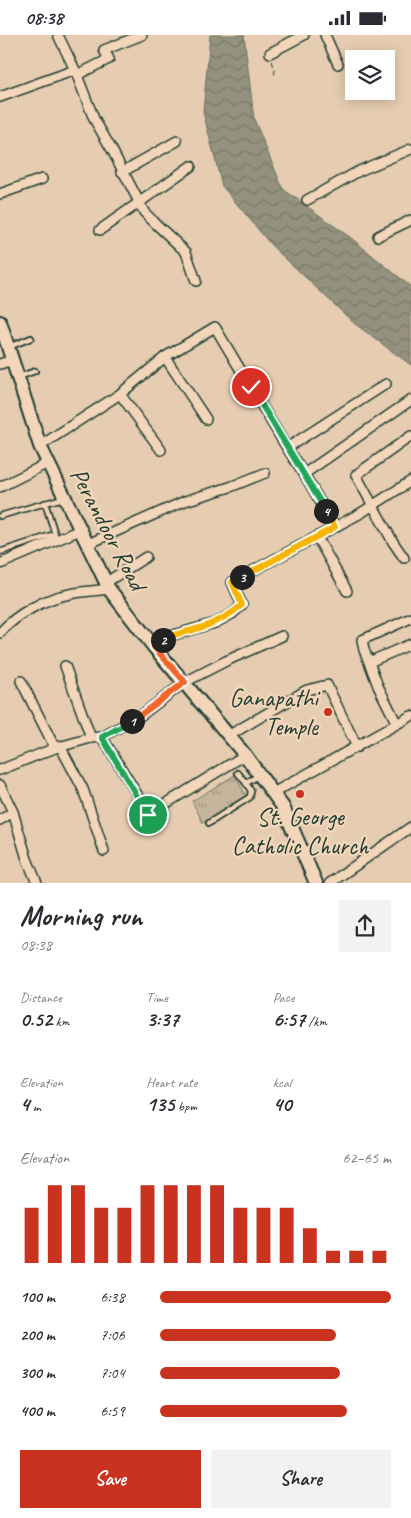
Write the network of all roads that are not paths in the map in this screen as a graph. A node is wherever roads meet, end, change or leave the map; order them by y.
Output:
1 (58, 35) edge
2 (142, 35) edge
3 (304, 35) edge
4 (325, 35) edge
5 (270, 53) road end
6 (338, 64) dead end
7 (76, 72) junction
8 (0, 97) edge
9 (177, 141) dead end
10 (411, 149) edge
11 (191, 167) dead end
12 (122, 172) junction
13 (42, 179) dead end
14 (0, 194) edge
15 (307, 199) dead end
16 (139, 203) junction
17 (411, 220) edge
18 (100, 230) dead end
19 (378, 236) dead end
20 (196, 281) dead end
21 (1, 327) edge
22 (31, 338) dead end
23 (165, 357) junction
24 (6, 362) edge
25 (35, 371) dead end
26 (18, 377) junction
27 (386, 385) dead end
28 (120, 394) junction
29 (411, 400) edge
30 (206, 419) dead end
31 (411, 437) edge
32 (40, 445) junction
33 (287, 448) junction
34 (161, 449) dead end
35 (48, 463) junction
36 (265, 473) dead end
37 (304, 474) junction
38 (411, 481) edge
39 (0, 487) edge
40 (64, 497) junction
41 (45, 503) junction
42 (372, 505) junction
43 (0, 516) edge
44 (335, 527) junction
45 (80, 530) junction
46 (317, 537) junction
47 (88, 544) junction
48 (0, 552) edge
49 (146, 557) dead end
50 (404, 558) dead end
51 (0, 564) edge
52 (107, 586) junction
53 (347, 591) dead end
54 (411, 618) edge
55 (0, 633) edge
56 (282, 636) dead end
57 (411, 644) edge
58 (154, 647) junction
59 (370, 661) junction
60 (65, 666) dead end
61 (21, 681) dead end
62 (185, 682) junction
63 (410, 717) edge
64 (397, 724) junction
65 (228, 736) junction
66 (102, 737) junction
67 (91, 738) junction
68 (57, 747) junction
69 (357, 747) junction
70 (245, 755) junction
71 (0, 770) edge
72 (238, 773) dead end
73 (260, 775) junction
74 (246, 783) junction
75 (0, 785) edge
76 (273, 793) junction
77 (13, 811) junction
78 (0, 820) edge
79 (209, 823) dead end
80 (411, 827) edge
81 (104, 851) dead end
82 (37, 883) edge
83 (316, 883) edge
84 (330, 883) edge

1 - 7 street
2 - 7 street
3 - 5 street
4 - 6 street
7 - 8 street
7 - 12 street
9 - 12 street
10 - 15 street
11 - 16 street
12 - 16 street
13 - 14 street
16 - 18 street
16 - 20 street
17 - 19 street
21 - 24 main road, Perandoor Road
22 - 24 lane
23 - 28 street
23 - 30 street
23 - 33 street
24 - 26 main road, Perandoor Road
25 - 26 lane
26 - 32 main road, Perandoor Road
27 - 33 street
28 - 32 street
28 - 34 street
29 - 37 street
31 - 42 street
32 - 35 main road, Perandoor Road
33 - 37 street
35 - 39 street
35 - 40 main road, Perandoor Road
36 - 47 street
37 - 44 street
38 - 42 street
40 - 41 lane
40 - 45 main road, Perandoor Road
41 - 43 lane
41 - 48 lane
42 - 44 street
42 - 50 street
44 - 46 street
45 - 47 main road, Perandoor Road
45 - 51 street
46 - 53 street
46 - 58 street
47 - 52 main road, Perandoor Road
49 - 52 street
52 - 55 street
52 - 58 main road, Perandoor Road
54 - 59 street
56 - 62 street
57 - 59 street
58 - 62 main road, Perandoor Road
59 - 64 street
60 - 67 street
61 - 68 street
62 - 65 main road, Perandoor Road
62 - 66 street
63 - 64 street
64 - 69 street
65 - 69 street
65 - 70 main road, Perandoor Road
66 - 67 street
66 - 70 street
67 - 68 street
68 - 71 street
68 - 81 street
69 - 76 street
70 - 73 main road, Perandoor Road
72 - 74 lane
73 - 74 lane
73 - 76 main road, Perandoor Road
74 - 79 lane
75 - 77 street
76 - 83 main road, Perandoor Road
77 - 78 street
77 - 82 street
80 - 84 street

